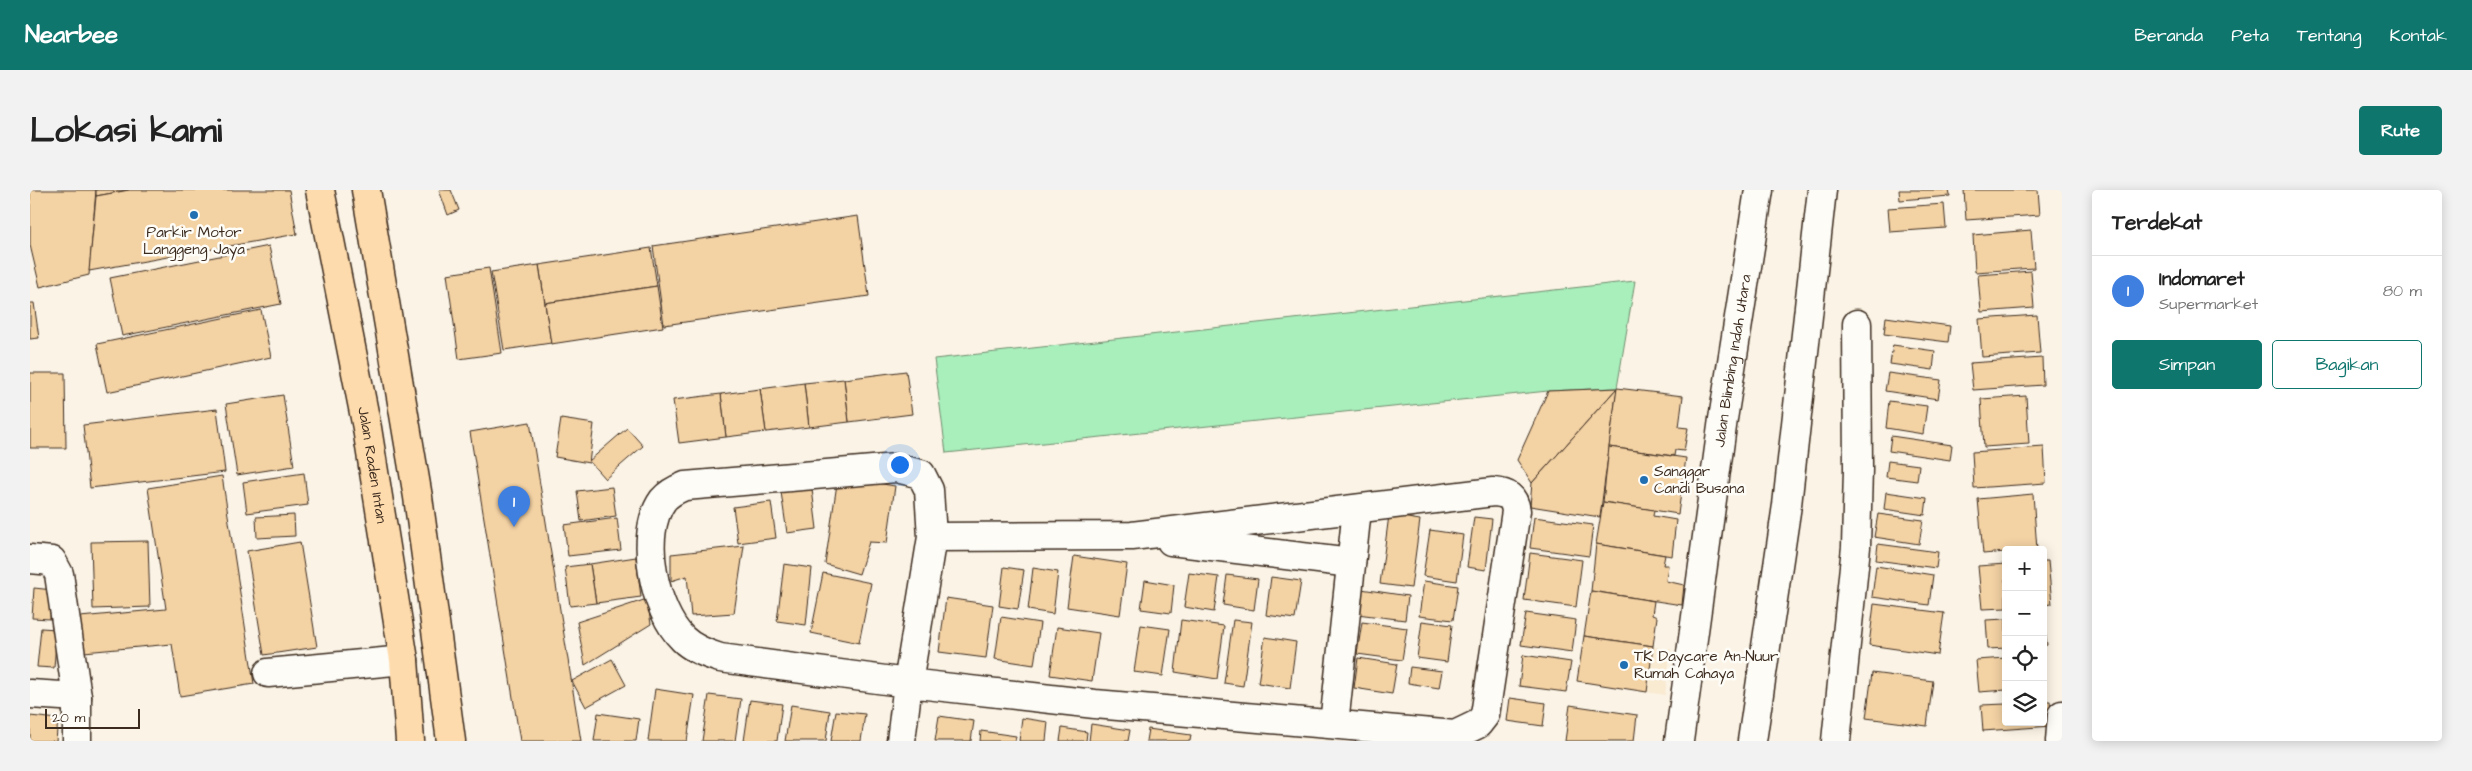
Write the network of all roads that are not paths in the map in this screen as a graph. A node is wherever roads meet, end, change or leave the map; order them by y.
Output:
1 (320, 190) edge
2 (366, 190) edge
3 (1759, 190) edge
4 (1822, 190) edge
5 (1857, 324) dead end
6 (1357, 509) junction
7 (1132, 536) junction
8 (932, 537) junction
9 (30, 558) edge
10 (1351, 562) junction
11 (404, 660) junction
12 (268, 673) dead end
13 (908, 683) junction
14 (30, 694) edge
15 (77, 697) junction
16 (2062, 715) edge
17 (1321, 729) edge
18 (77, 741) edge
19 (410, 741) edge
20 (451, 741) edge
21 (901, 741) edge
22 (1679, 741) edge
23 (1752, 741) edge
24 (1836, 741) edge
25 (2060, 741) edge

1 - 11 highway, Jalan Raden Intan
2 - 20 highway
3 - 22 street, Jalan Blimbing Indah Utara
4 - 23 street
5 - 24 street
6 - 7 street
6 - 10 street
6 - 17 street
7 - 8 street
7 - 10 street
8 - 13 street
8 - 13 street
9 - 15 street
10 - 17 street
11 - 12 street
11 - 19 highway, Jalan Raden Intan
13 - 17 street
13 - 21 street
14 - 15 street
15 - 18 street
16 - 25 street

